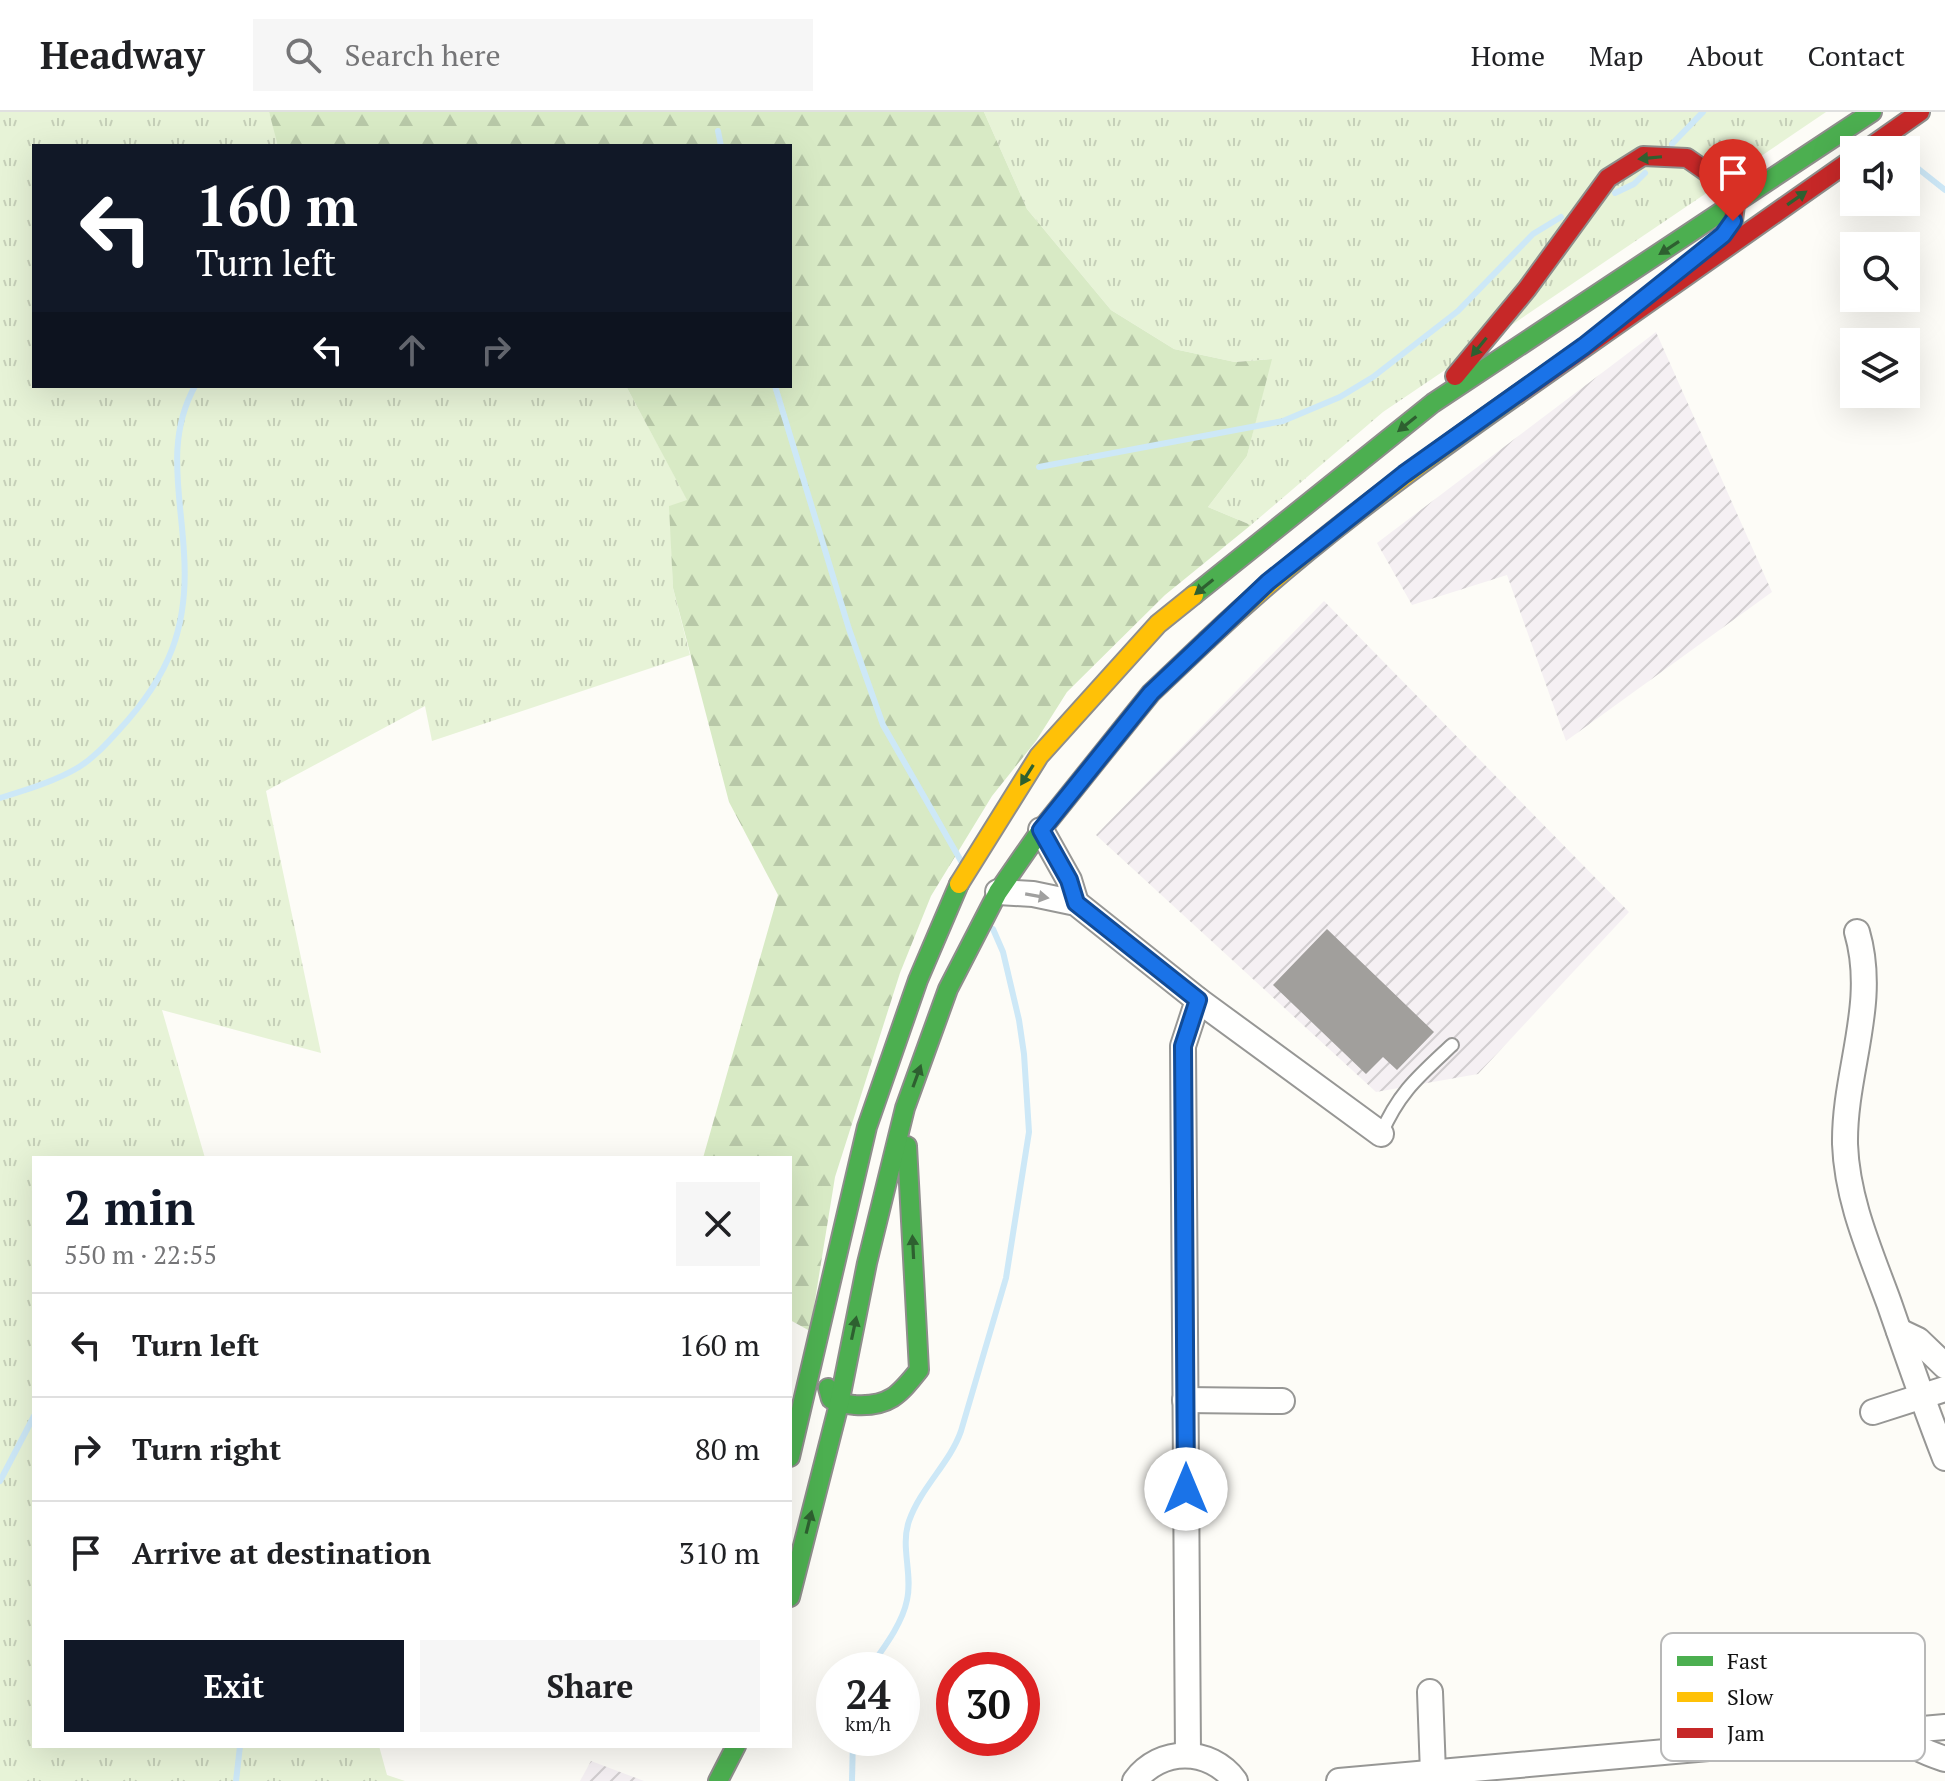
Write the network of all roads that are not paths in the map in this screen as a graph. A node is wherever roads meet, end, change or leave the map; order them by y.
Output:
1 (1872, 112) edge
2 (1920, 112) edge
3 (1886, 136) edge
4 (1840, 168) edge
5 (1735, 205) junction
6 (1584, 346) junction
7 (1433, 403) junction
8 (1041, 830) junction
9 (998, 892) junction
10 (1076, 903) junction
11 (1857, 932) dead end
12 (1198, 1000) junction
13 (1452, 1045) dead end
14 (905, 1108) junction
15 (1381, 1134) joint
16 (837, 1256) junction
17 (1899, 1331) junction
18 (1945, 1366) edge
19 (1945, 1389) edge
20 (1921, 1396) junction
21 (1185, 1400) junction
22 (1282, 1401) dead end
23 (839, 1404) junction
24 (1873, 1412) dead end
25 (792, 1448) edge
26 (1945, 1458) edge
27 (792, 1589) edge
28 (1430, 1692) dead end
29 (1945, 1727) edge
30 (1925, 1729) edge
31 (735, 1748) edge
32 (1661, 1752) edge
33 (1925, 1752) edge
34 (1188, 1755) junction
35 (708, 1758) dead end
36 (1945, 1759) edge
37 (1433, 1773) junction
38 (701, 1781) edge
39 (718, 1781) edge
40 (1135, 1781) edge
41 (1235, 1781) edge
42 (1339, 1781) edge

1 - 5 main road
2 - 3 main road
6 -> 4 main road
5 - 6 main road
5 -> 7 main road
5 -> 7 main road
6 - 8 main road
7 -> 16 main road
8 - 9 main road
8 - 10 street
9 -> 10 street
14 -> 9 main road
10 - 12 street
11 - 17 street
12 - 15 street
12 - 21 street
13 - 15 lane
23 -> 14 main road
23 -> 14 main road
16 - 23 main road
16 - 25 main road
17 - 18 street
17 - 20 street
19 - 20 street
20 - 24 street
20 - 26 street
21 - 22 street
21 - 34 street
27 -> 23 main road
28 - 37 street
29 - 30 street
31 - 39 main road
32 - 37 street
33 - 36 street
34 - 40 street
34 - 41 street
35 - 38 main road
37 - 42 street

